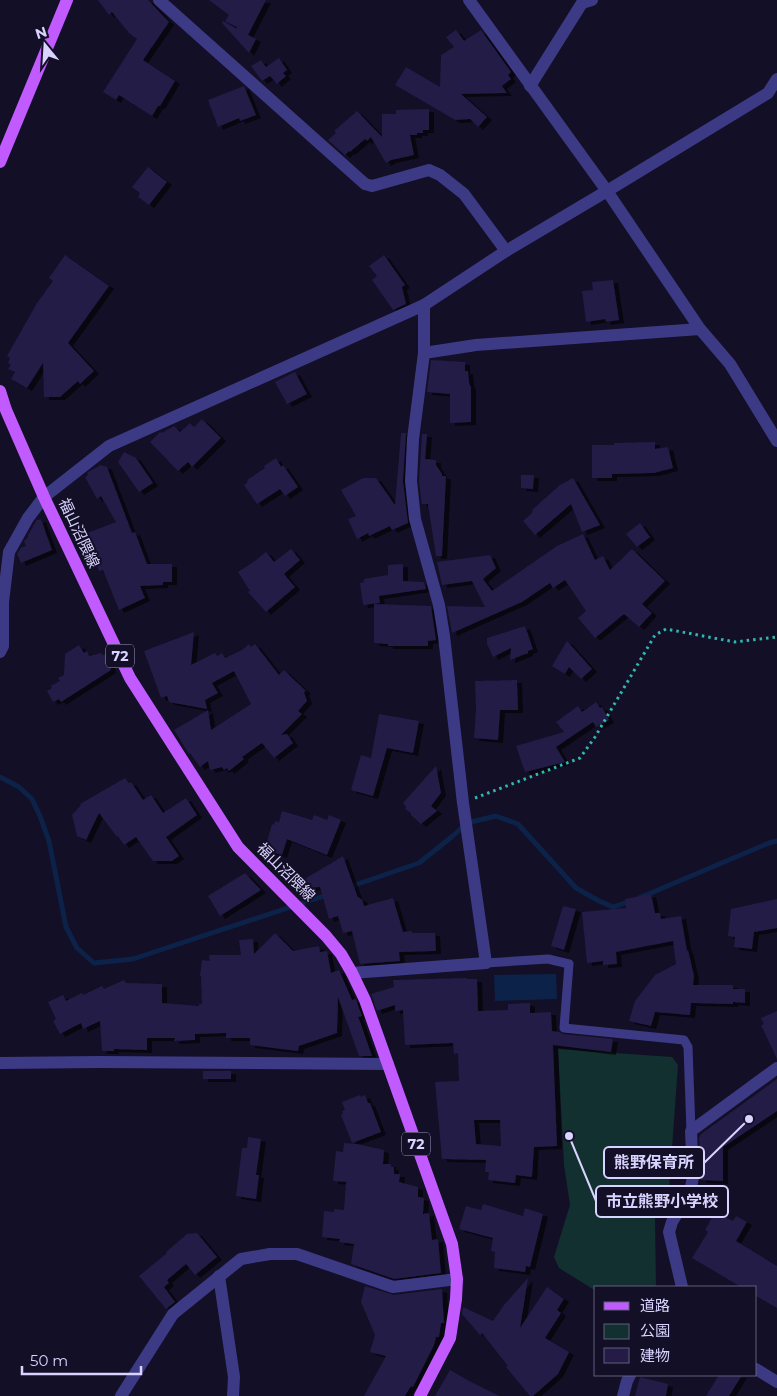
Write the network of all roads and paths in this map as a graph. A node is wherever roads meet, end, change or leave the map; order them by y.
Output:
1 (68, 0) edge
2 (159, 0) edge
3 (469, 0) edge
4 (592, 0) edge
5 (777, 79) edge
6 (530, 86) junction
7 (0, 162) edge
8 (607, 191) junction
9 (506, 251) junction
10 (424, 305) junction
11 (700, 329) junction
12 (424, 352) junction
13 (0, 391) edge
14 (3, 412) edge
15 (777, 441) edge
16 (44, 497) junction
17 (777, 637) edge
18 (0, 652) edge
19 (463, 803) junction
20 (486, 963) junction
21 (352, 973) junction
22 (0, 1064) edge
23 (388, 1064) junction
24 (777, 1068) edge
25 (691, 1131) junction
26 (220, 1276) junction
27 (457, 1279) junction
28 (682, 1286) edge
29 (757, 1370) edge
30 (630, 1376) edge
31 (777, 1382) edge
32 (121, 1396) edge
33 (233, 1396) edge
34 (420, 1396) edge
35 (622, 1396) edge

1 - 7 main road
2 - 9 street
3 - 6 street
4 - 6 street
5 - 8 street
6 - 8 street
8 - 9 street
8 - 11 street
9 - 10 street
10 - 12 street
10 - 16 street
11 - 12 street
11 - 15 street
12 - 19 street
13 - 14 main road, 福山沼隈線 / 72
14 - 16 main road, 福山沼隈線 / 72
16 - 18 street
16 - 21 main road, 福山沼隈線 / 72
17 - 19 path
19 - 20 street
20 - 21 street
20 - 25 lane
21 - 23 main road, 福山沼隈線 / 72
22 - 23 street
23 - 27 main road, 福山沼隈線 / 72
24 - 25 street
25 - 28 street
26 - 27 street
26 - 32 street
26 - 33 street
27 - 34 main road, 福山沼隈線 / 72
29 - 31 street
30 - 35 street

